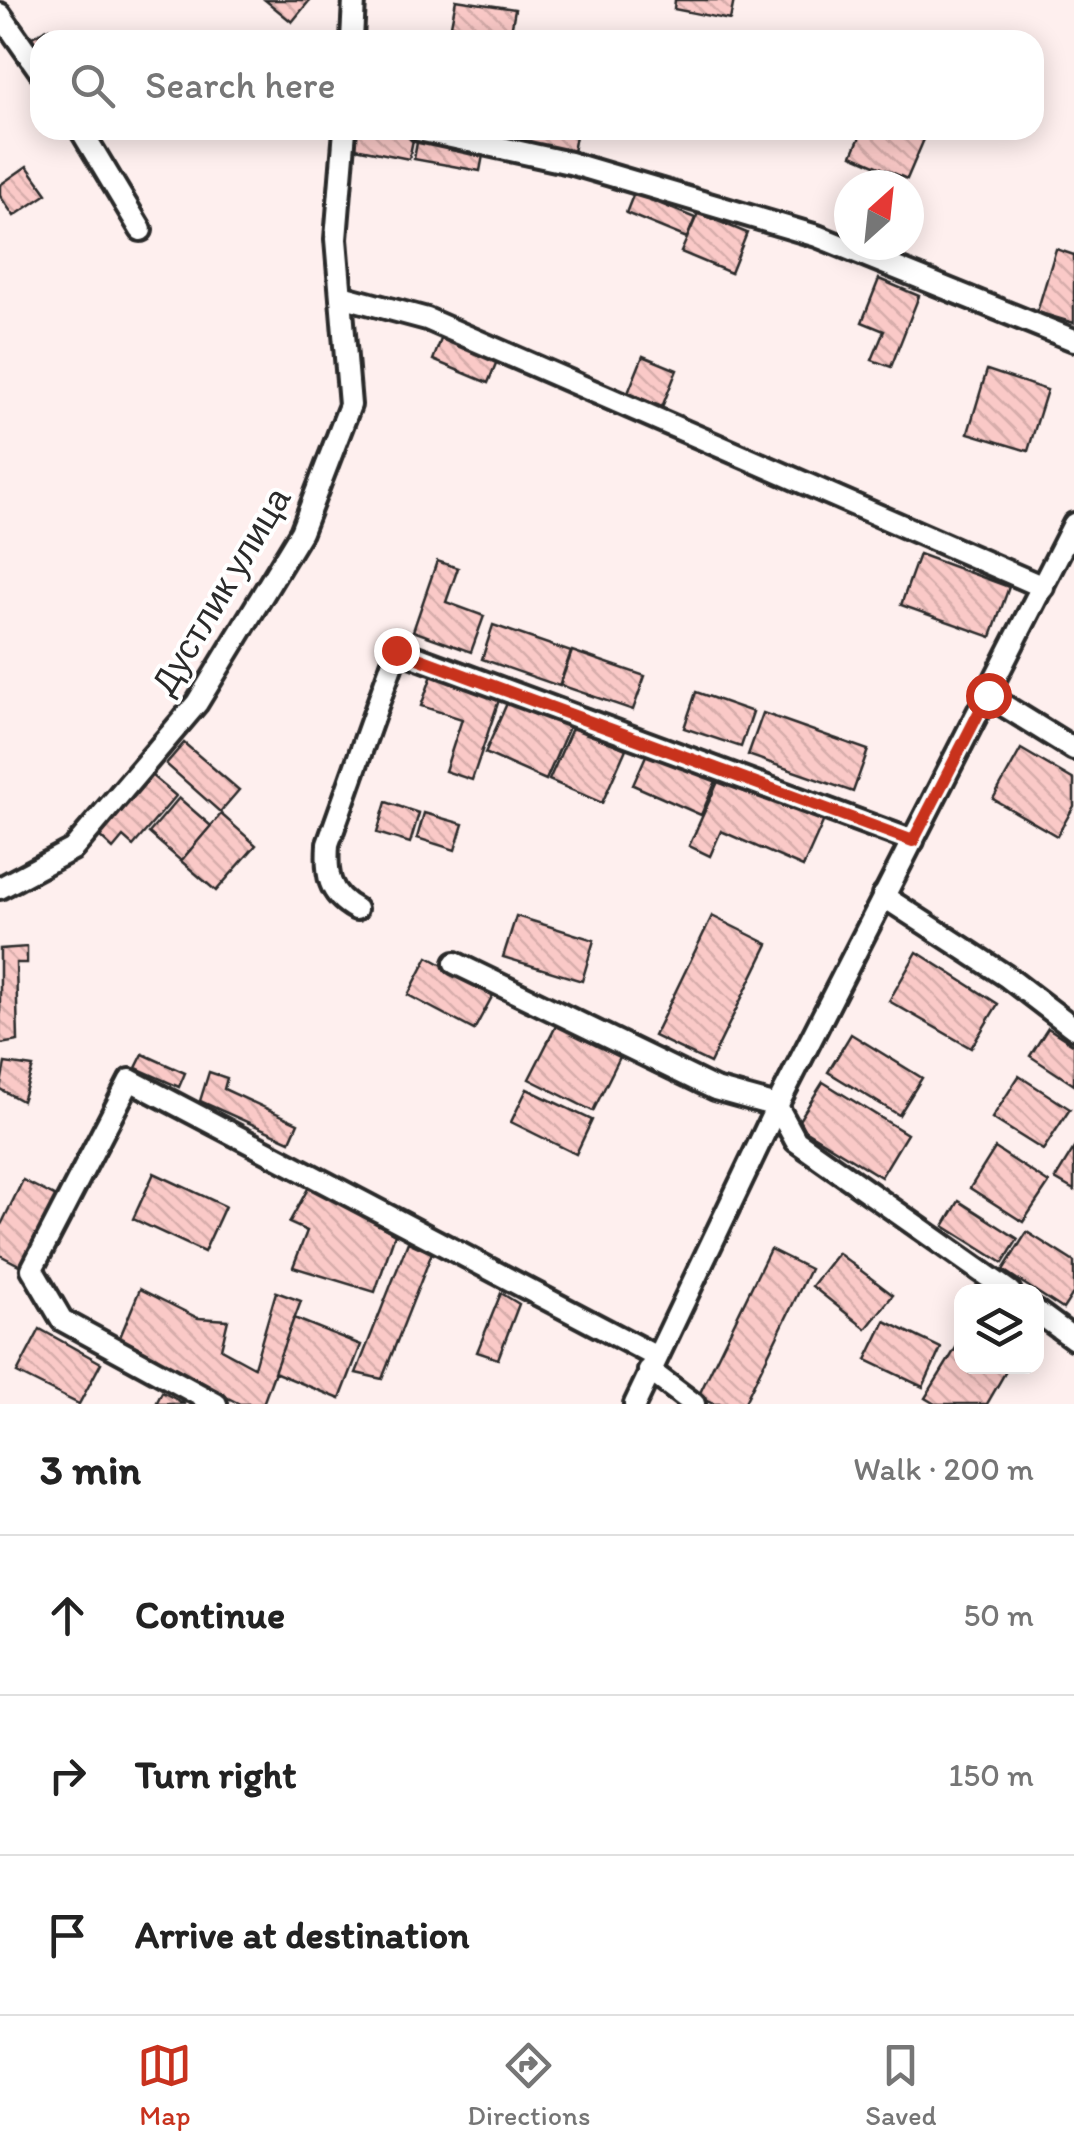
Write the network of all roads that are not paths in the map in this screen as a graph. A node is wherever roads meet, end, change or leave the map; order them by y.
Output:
1 (354, 0) edge
2 (0, 14) edge
3 (352, 30) edge
4 (30, 57) edge
5 (87, 140) edge
6 (344, 140) edge
7 (465, 140) edge
8 (141, 230) dead end
9 (340, 296) junction
10 (1074, 340) edge
11 (1074, 524) edge
12 (1042, 587) junction
13 (988, 695) junction
14 (1074, 749) edge
15 (913, 841) junction
16 (0, 888) edge
17 (883, 896) junction
18 (356, 909) dead end
19 (455, 964) dead end
20 (1074, 1028) edge
21 (777, 1106) junction
22 (999, 1284) edge
23 (1044, 1318) edge
24 (1074, 1339) edge
25 (652, 1363) junction
26 (216, 1404) edge
27 (635, 1404) edge
28 (694, 1404) edge

1 - 3 street
2 - 4 street
5 - 8 street
6 - 9 street, Дустлик улица
7 - 10 street
9 - 12 street
9 - 16 street, Дустлик улица
11 - 12 street
12 - 13 street
13 - 14 street
13 - 15 street
15 - 17 street
15 - 18 street
17 - 20 street
17 - 21 street
19 - 21 street
21 - 22 street
21 - 25 street
23 - 24 street
25 - 26 street
25 - 27 street
25 - 28 street

